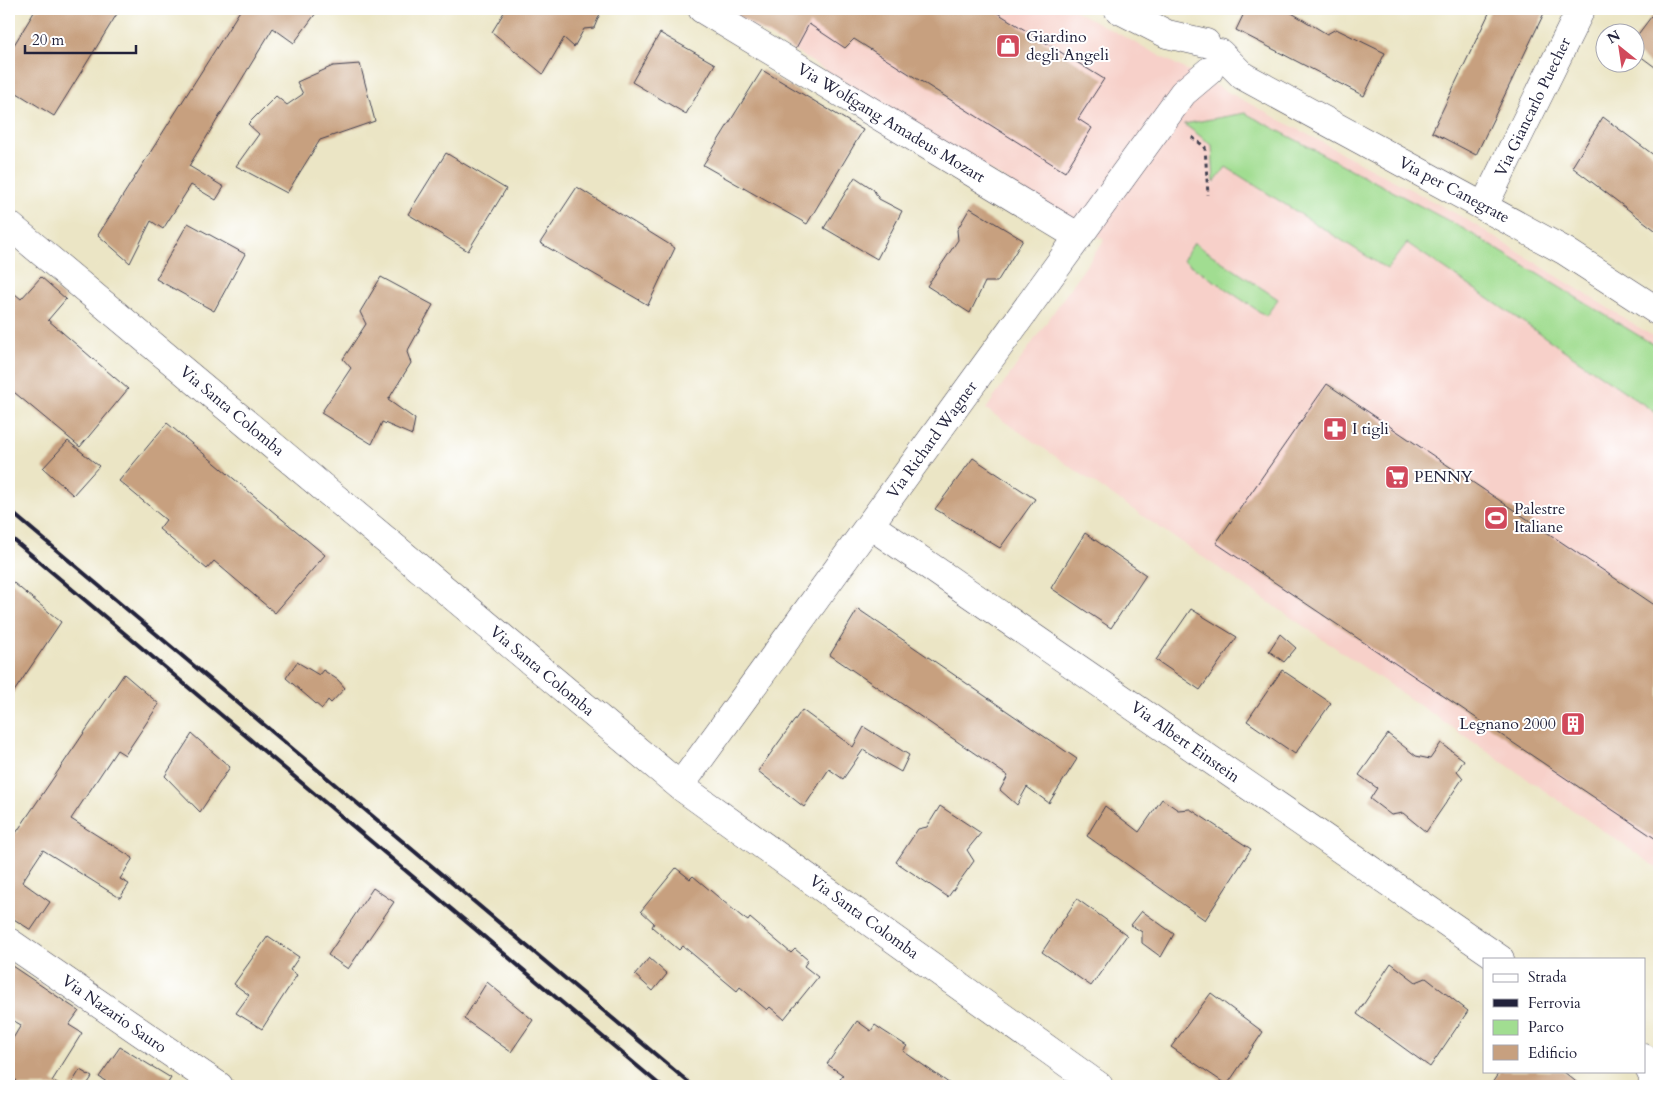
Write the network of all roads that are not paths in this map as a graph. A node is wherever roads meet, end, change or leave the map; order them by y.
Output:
1 (702, 9) edge
2 (1118, 9) edge
3 (1581, 9) edge
4 (1205, 60) junction
5 (1484, 206) junction
6 (9, 225) edge
7 (1079, 236) junction
8 (1659, 312) edge
9 (870, 525) junction
10 (680, 786) junction
11 (9, 942) edge
12 (1499, 958) edge
13 (1646, 1062) edge
14 (212, 1084) edge
15 (1099, 1086) edge
16 (1653, 1086) edge

1 - 7 street, Via Wolfgang Amadeus Mozart
2 - 4 street, Via per Canegrate
3 - 5 street, Via Giancarlo Puecher
4 - 5 street, Via per Canegrate
4 - 7 street, Via Richard Wagner
5 - 8 street, Via per Canegrate
6 - 10 street, Via Santa Colomba
7 - 9 street, Via Richard Wagner
9 - 10 street, Via Richard Wagner
9 - 12 street, Via Albert Einstein
10 - 15 street, Via Santa Colomba
11 - 14 street, Via Nazario Sauro
13 - 16 street

